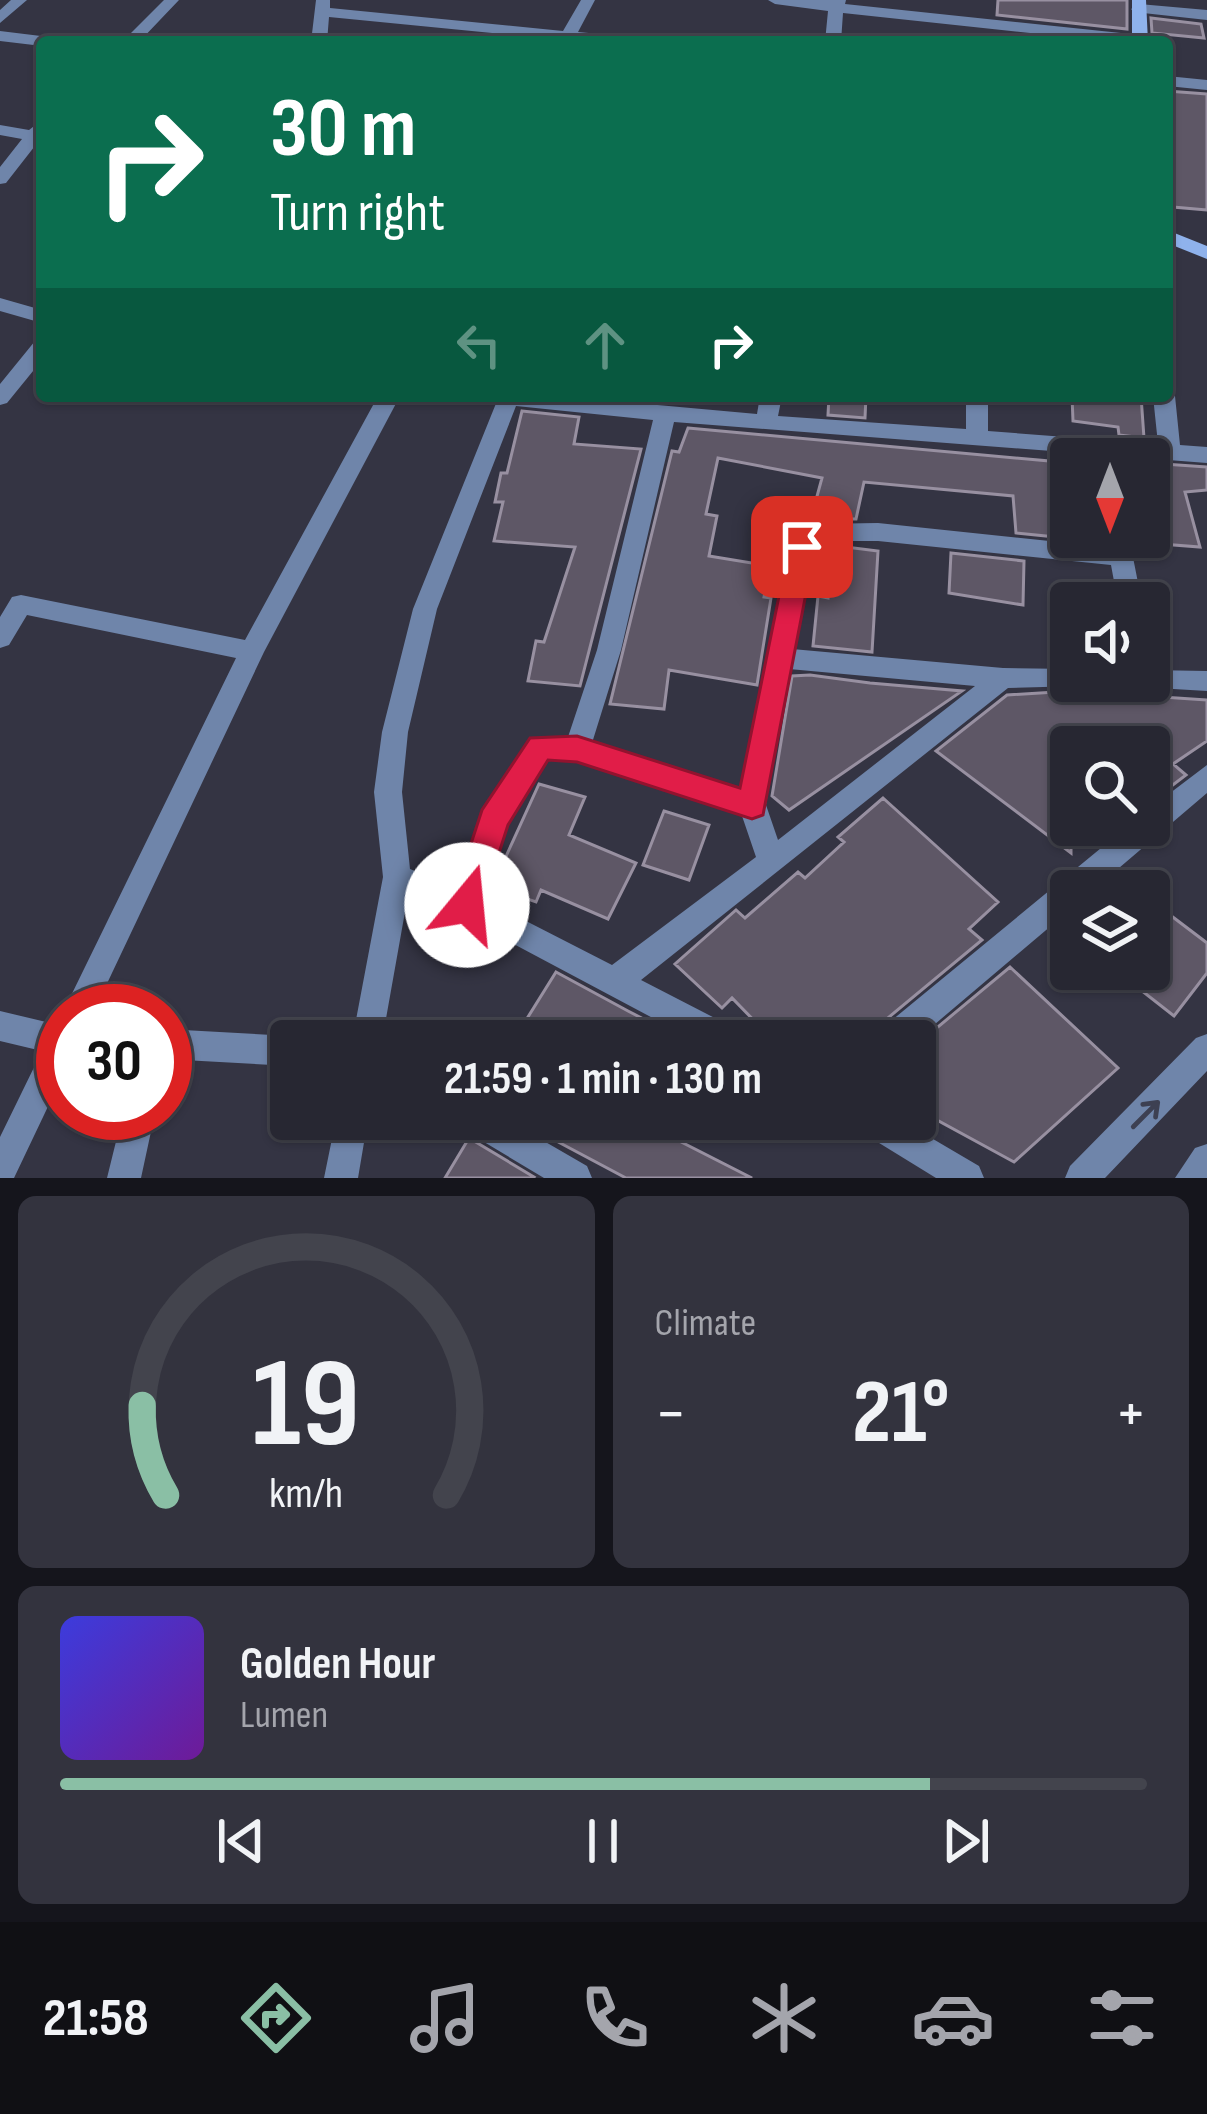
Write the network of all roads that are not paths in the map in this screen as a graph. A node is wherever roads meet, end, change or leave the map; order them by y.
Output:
1 (20, 0) edge
2 (172, 0) edge
3 (588, 0) edge
4 (775, 0) edge
5 (838, 4) edge
6 (1139, 4) edge
7 (322, 6) edge
8 (1207, 16) edge
9 (0, 18) edge
10 (996, 34) edge
11 (136, 36) edge
12 (320, 36) edge
13 (568, 36) joint
14 (833, 36) edge
15 (1037, 36) edge
16 (1140, 36) edge
17 (0, 37) edge
18 (36, 41) edge
19 (1173, 82) edge
20 (1207, 86) edge
21 (0, 130) edge
22 (36, 133) edge
23 (36, 135) edge
24 (0, 178) edge
25 (1173, 239) edge
26 (1207, 253) edge
27 (0, 304) edge
28 (36, 315) edge
29 (36, 353) edge
30 (0, 398) edge
31 (386, 402) edge
32 (496, 402) edge
33 (592, 402) edge
34 (977, 402) edge
35 (1165, 402) edge
36 (768, 409) edge
37 (665, 414) junction
38 (977, 438) junction
39 (1168, 438) edge
40 (1050, 447) edge
41 (1170, 452) edge
42 (1207, 455) edge
43 (1050, 543) edge
44 (10, 602) edge
45 (0, 638) edge
46 (252, 651) junction
47 (778, 658) junction
48 (1003, 678) junction
49 (1050, 679) edge
50 (1170, 680) edge
51 (1207, 681) edge
52 (577, 749) junction
53 (1207, 777) edge
54 (752, 805) junction
55 (772, 862) junction
56 (397, 877) junction
57 (467, 905) junction
58 (614, 982) junction
59 (90, 984) edge
60 (372, 1020) edge
61 (687, 1020) edge
62 (916, 1020) edge
63 (0, 1026) edge
64 (192, 1046) edge
65 (1207, 1048) edge
66 (270, 1050) edge
67 (133, 1140) edge
68 (348, 1140) edge
69 (511, 1140) edge
70 (904, 1140) edge
71 (1207, 1160) edge
72 (0, 1172) edge
73 (124, 1178) edge
74 (340, 1178) edge
75 (575, 1178) edge
76 (967, 1178) edge
77 (1082, 1178) edge
78 (1192, 1178) edge

1 - 9 street
2 - 11 street
3 - 13 street
4 - 5 street
5 - 10 street
5 - 14 street
6 - 8 street
6 - 16 street
7 - 12 street
7 - 13 street
10 - 15 street
17 - 18 street
19 - 20 street
21 - 22 street
23 - 24 street
25 - 26 street
27 - 28 street
29 - 30 street
31 - 46 street
32 - 56 street
33 - 37 street
34 - 38 street
35 - 39 street
36 - 37 street
36 - 38 street
37 - 52 street
38 - 40 street
41 - 42 street
43 - 47 street
44 - 45 street
44 - 46 street
46 - 59 street
47 - 48 street
47 - 54 street
48 - 49 street
48 - 55 street
50 - 51 street
52 - 54 street
52 - 57 street
53 - 62 street
54 - 55 street
55 - 58 street
56 - 57 street
56 - 60 street
57 - 58 street
58 - 61 street
63 - 72 street
64 - 66 street
77 -> 65 street
67 - 73 street
68 - 74 street
69 - 75 street
70 - 76 street
71 - 78 street

